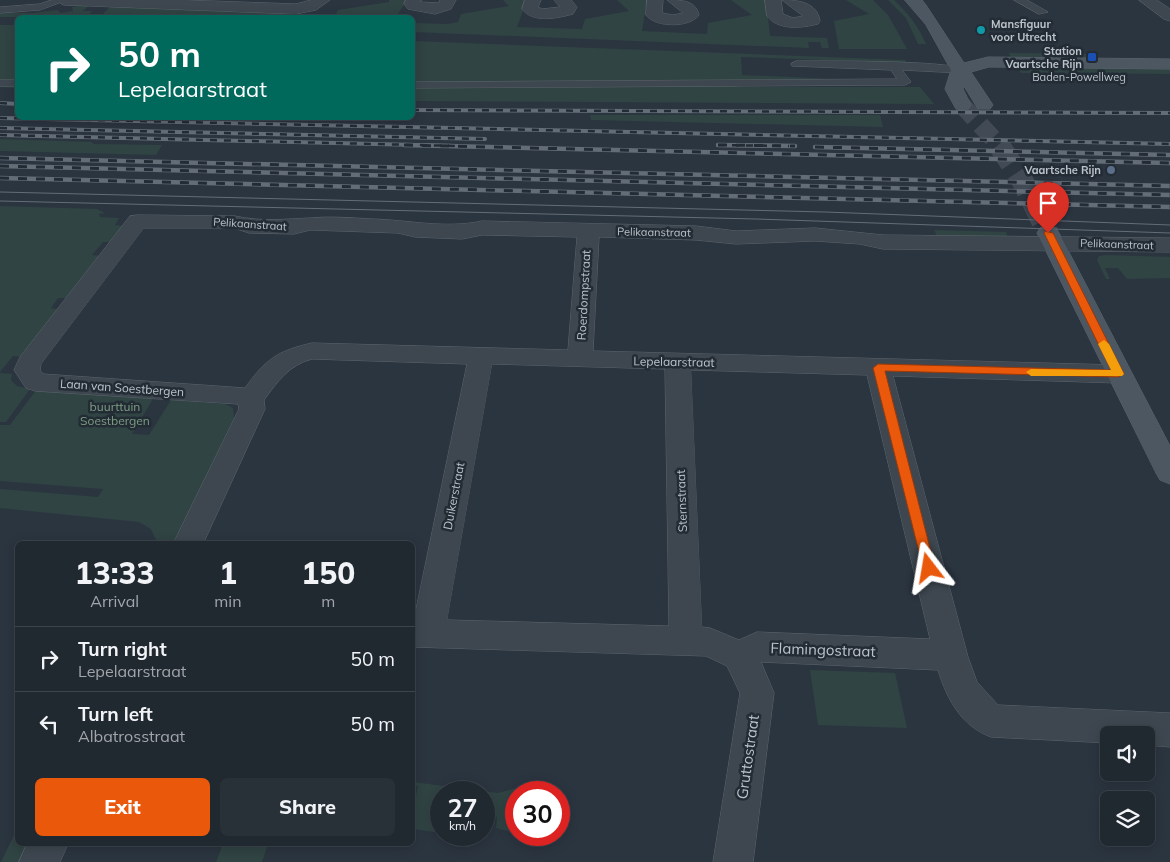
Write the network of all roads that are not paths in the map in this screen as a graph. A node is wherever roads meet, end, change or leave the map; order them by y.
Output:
1 (63, 0) edge
2 (322, 0) edge
3 (414, 0) edge
4 (448, 0) edge
5 (533, 0) edge
6 (562, 0) edge
7 (655, 0) edge
8 (675, 0) edge
9 (773, 0) edge
10 (790, 0) edge
11 (913, 0) edge
12 (1019, 0) edge
13 (1147, 0) edge
14 (0, 10) edge
15 (1043, 12) dead end
16 (1170, 16) edge
17 (950, 50) junction
18 (988, 62) junction
19 (796, 64) dead end
20 (1170, 64) edge
21 (895, 67) junction
22 (960, 70) junction
23 (1170, 76) edge
24 (1001, 79) junction
25 (0, 82) edge
26 (15, 83) edge
27 (415, 85) edge
28 (962, 105) tunnel mouth
29 (138, 220) joint
30 (588, 231) junction
31 (1050, 238) junction
32 (1170, 246) edge
33 (481, 358) junction
34 (580, 360) junction
35 (678, 362) junction
36 (878, 368) junction
37 (1118, 374) junction
38 (251, 400) junction
39 (1170, 473) edge
40 (189, 541) edge
41 (420, 634) edge
42 (686, 640) junction
43 (739, 656) junction
44 (951, 657) junction
45 (1170, 730) edge
46 (47, 846) edge
47 (39, 862) edge
48 (733, 862) edge

1 - 2 street
1 - 14 lane
3 - 4 street
5 - 6 street
7 - 8 street
9 - 10 street
11 - 17 main road
12 - 15 lane
13 - 16 street
17 - 18 main road
17 - 22 main road
18 - 20 main road, Baden-Powellweg
18 - 22 main road, Baden-Powellweg
19 - 21 lane
21 - 22 lane
21 - 27 lane
22 - 24 main road, Baden-Powellweg
22 - 24 main road
22 - 28 main road
23 - 24 main road, Baden-Powellweg
25 - 26 lane
29 - 30 street, Pelikaanstraat
29 - 38 street, Laan van Soestbergen
30 - 31 street, Pelikaanstraat
30 - 34 street, Roerdompstraat
31 - 32 street, Pelikaanstraat
31 - 37 main road
33 - 34 street, Lepelaarstraat
33 - 38 street, Lepelaarstraat
33 - 41 street, Duikerstraat
34 - 35 street, Lepelaarstraat
35 - 36 street, Lepelaarstraat
35 - 42 street, Sternstraat
36 - 37 street, Lepelaarstraat
36 - 44 street
37 - 39 main road
38 - 40 street
41 - 42 street
42 - 43 street
43 - 44 street, Flamingostraat
43 - 48 street, Gruttostraat
44 - 45 street
46 - 47 street

